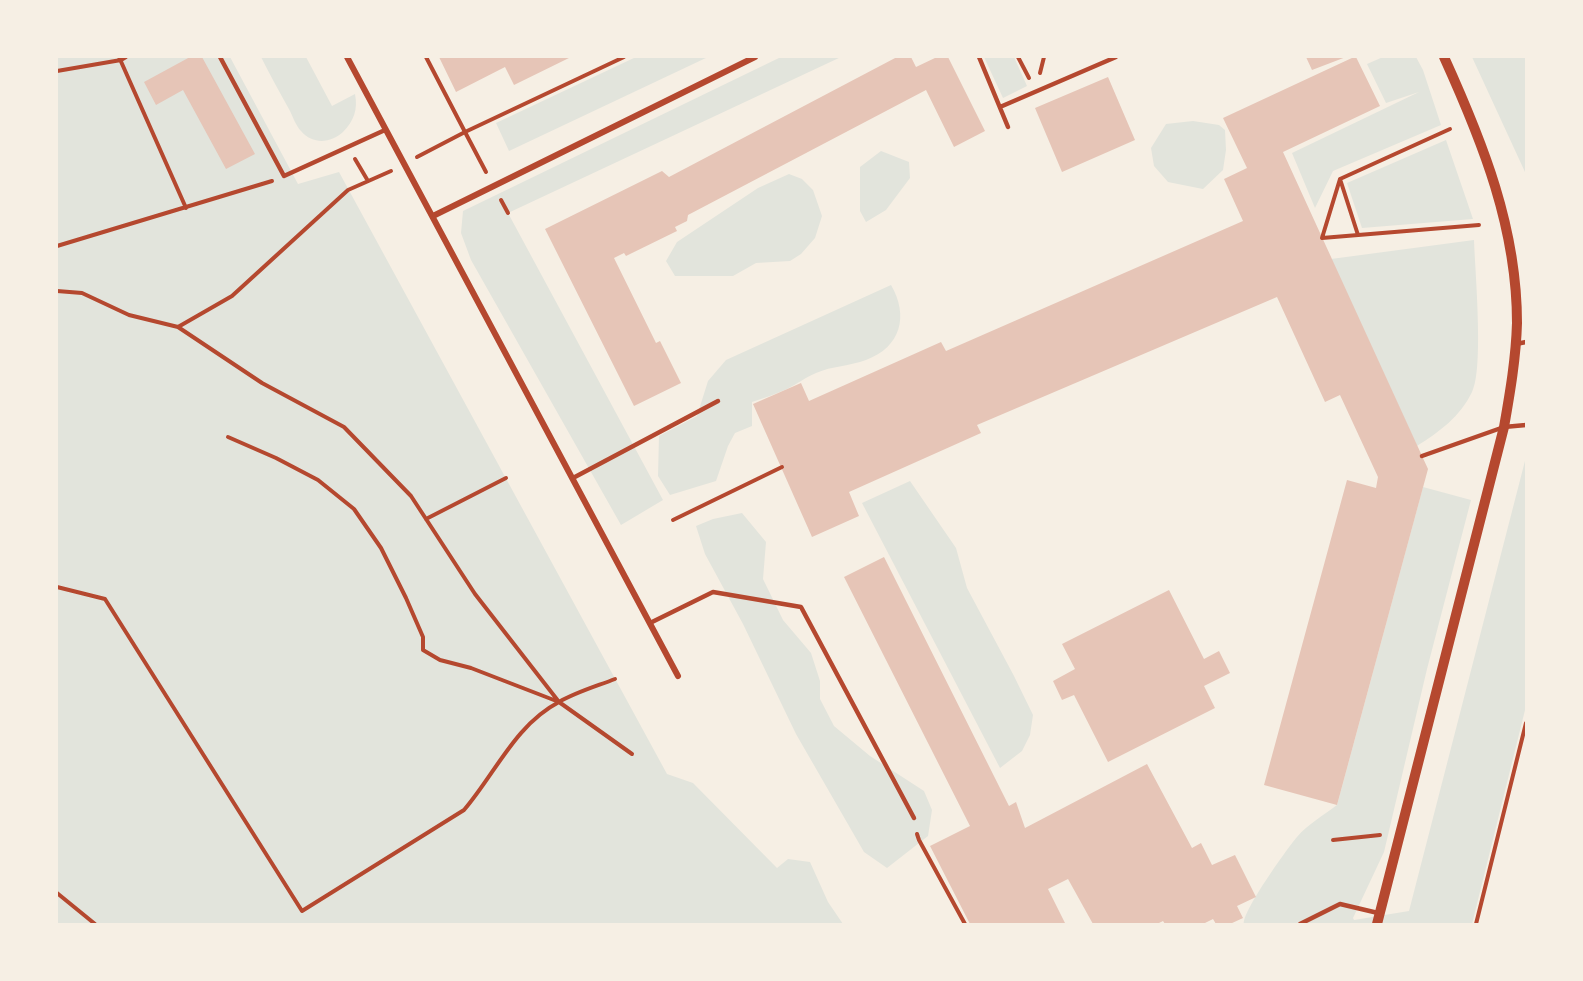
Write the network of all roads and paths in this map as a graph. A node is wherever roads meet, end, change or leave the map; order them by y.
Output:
1 (126, 57) edge
2 (220, 57) edge
3 (347, 57) edge
4 (426, 57) edge
5 (624, 57) edge
6 (755, 57) edge
7 (979, 57) edge
8 (1018, 57) edge
9 (1116, 57) edge
10 (1444, 57) edge
11 (120, 58) edge
12 (57, 70) edge
13 (1036, 91) junction
14 (1000, 107) junction
15 (1008, 127) dead end
16 (385, 129) junction
17 (1450, 129) dead end
18 (465, 132) junction
19 (348, 148) junction
20 (404, 164) junction
21 (1340, 179) junction
22 (368, 181) junction
23 (270, 182) dead end
24 (493, 186) junction
25 (186, 208) junction
26 (507, 213) dead end
27 (432, 216) junction
28 (1479, 225) dead end
29 (1358, 235) junction
30 (57, 246) edge
31 (57, 291) edge
32 (178, 327) junction
33 (1521, 343) edge
34 (718, 401) dead end
35 (1526, 425) edge
36 (1504, 427) junction
37 (228, 437) dead end
38 (1422, 456) dead end
39 (782, 467) dead end
40 (506, 478) dead end
41 (573, 478) junction
42 (426, 519) junction
43 (673, 520) dead end
44 (57, 586) edge
45 (650, 622) junction
46 (678, 676) dead end
47 (615, 679) dead end
48 (559, 702) junction
49 (1526, 723) edge
50 (632, 754) dead end
51 (914, 818) joint
52 (1380, 835) dead end
53 (1333, 840) dead end
54 (57, 893) edge
55 (1378, 919) edge
56 (95, 924) edge
57 (965, 924) edge
58 (1300, 924) edge
59 (1476, 924) edge

1 - 11 path
2 - 19 lane
3 - 16 street
4 - 18 path
5 - 18 path
6 - 24 street
7 - 14 lane
8 - 13 path
9 - 13 lane
10 - 33 street
11 - 12 path
11 - 25 path
13 - 14 lane
14 - 15 lane
16 - 19 lane
16 - 20 street
17 - 21 path
18 - 20 path
18 - 24 path
19 - 22 path
20 - 22 path
20 - 27 street
21 - 29 path
21 - 29 path
22 - 32 path
23 - 25 path
24 - 26 path
24 - 27 street
25 - 30 path
27 - 41 street
28 - 29 path
31 - 32 path
32 - 42 path
33 - 36 street
34 - 41 lane
35 - 36 lane
36 - 38 lane
36 - 55 street
37 - 48 path
39 - 43 path
40 - 42 path
41 - 45 street
42 - 48 path
44 - 48 path
45 - 46 street
45 - 51 lane
47 - 48 path
48 - 50 path
49 - 59 path
51 - 57 path
52 - 53 path
54 - 56 path
55 - 58 lane

